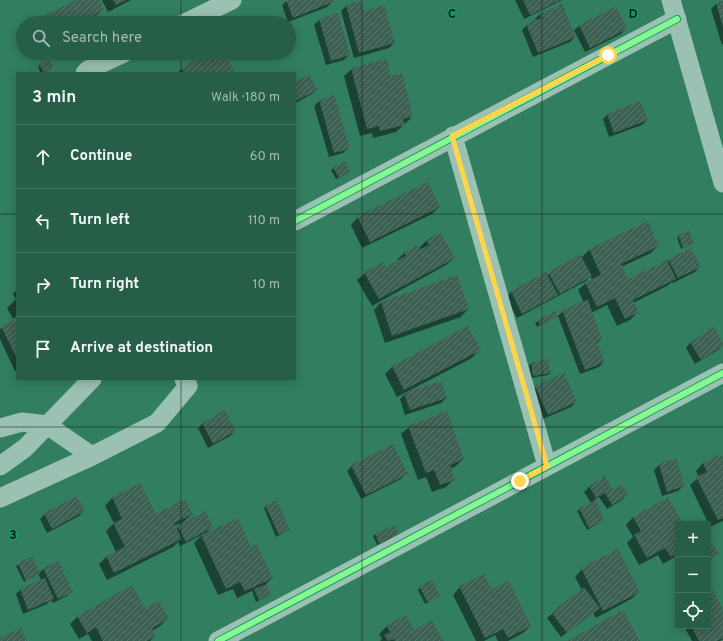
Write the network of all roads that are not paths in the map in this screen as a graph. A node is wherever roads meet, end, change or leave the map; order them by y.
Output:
1 (232, 0) edge
2 (671, 0) edge
3 (199, 16) edge
4 (676, 19) junction
5 (109, 60) edge
6 (86, 72) edge
7 (452, 136) junction
8 (723, 183) edge
9 (296, 220) edge
10 (723, 373) edge
11 (91, 380) edge
12 (185, 380) edge
13 (47, 425) junction
14 (0, 428) edge
15 (92, 456) junction
16 (0, 466) edge
17 (547, 466) junction
18 (0, 498) edge
19 (218, 641) edge

1 - 3 street
2 - 4 street
4 - 7 street
4 - 8 street
5 - 6 street
7 - 9 street
7 - 17 street
10 - 17 street
11 - 13 street
12 - 15 street
13 - 14 street
13 - 15 street
13 - 16 street
15 - 18 street
17 - 19 street

